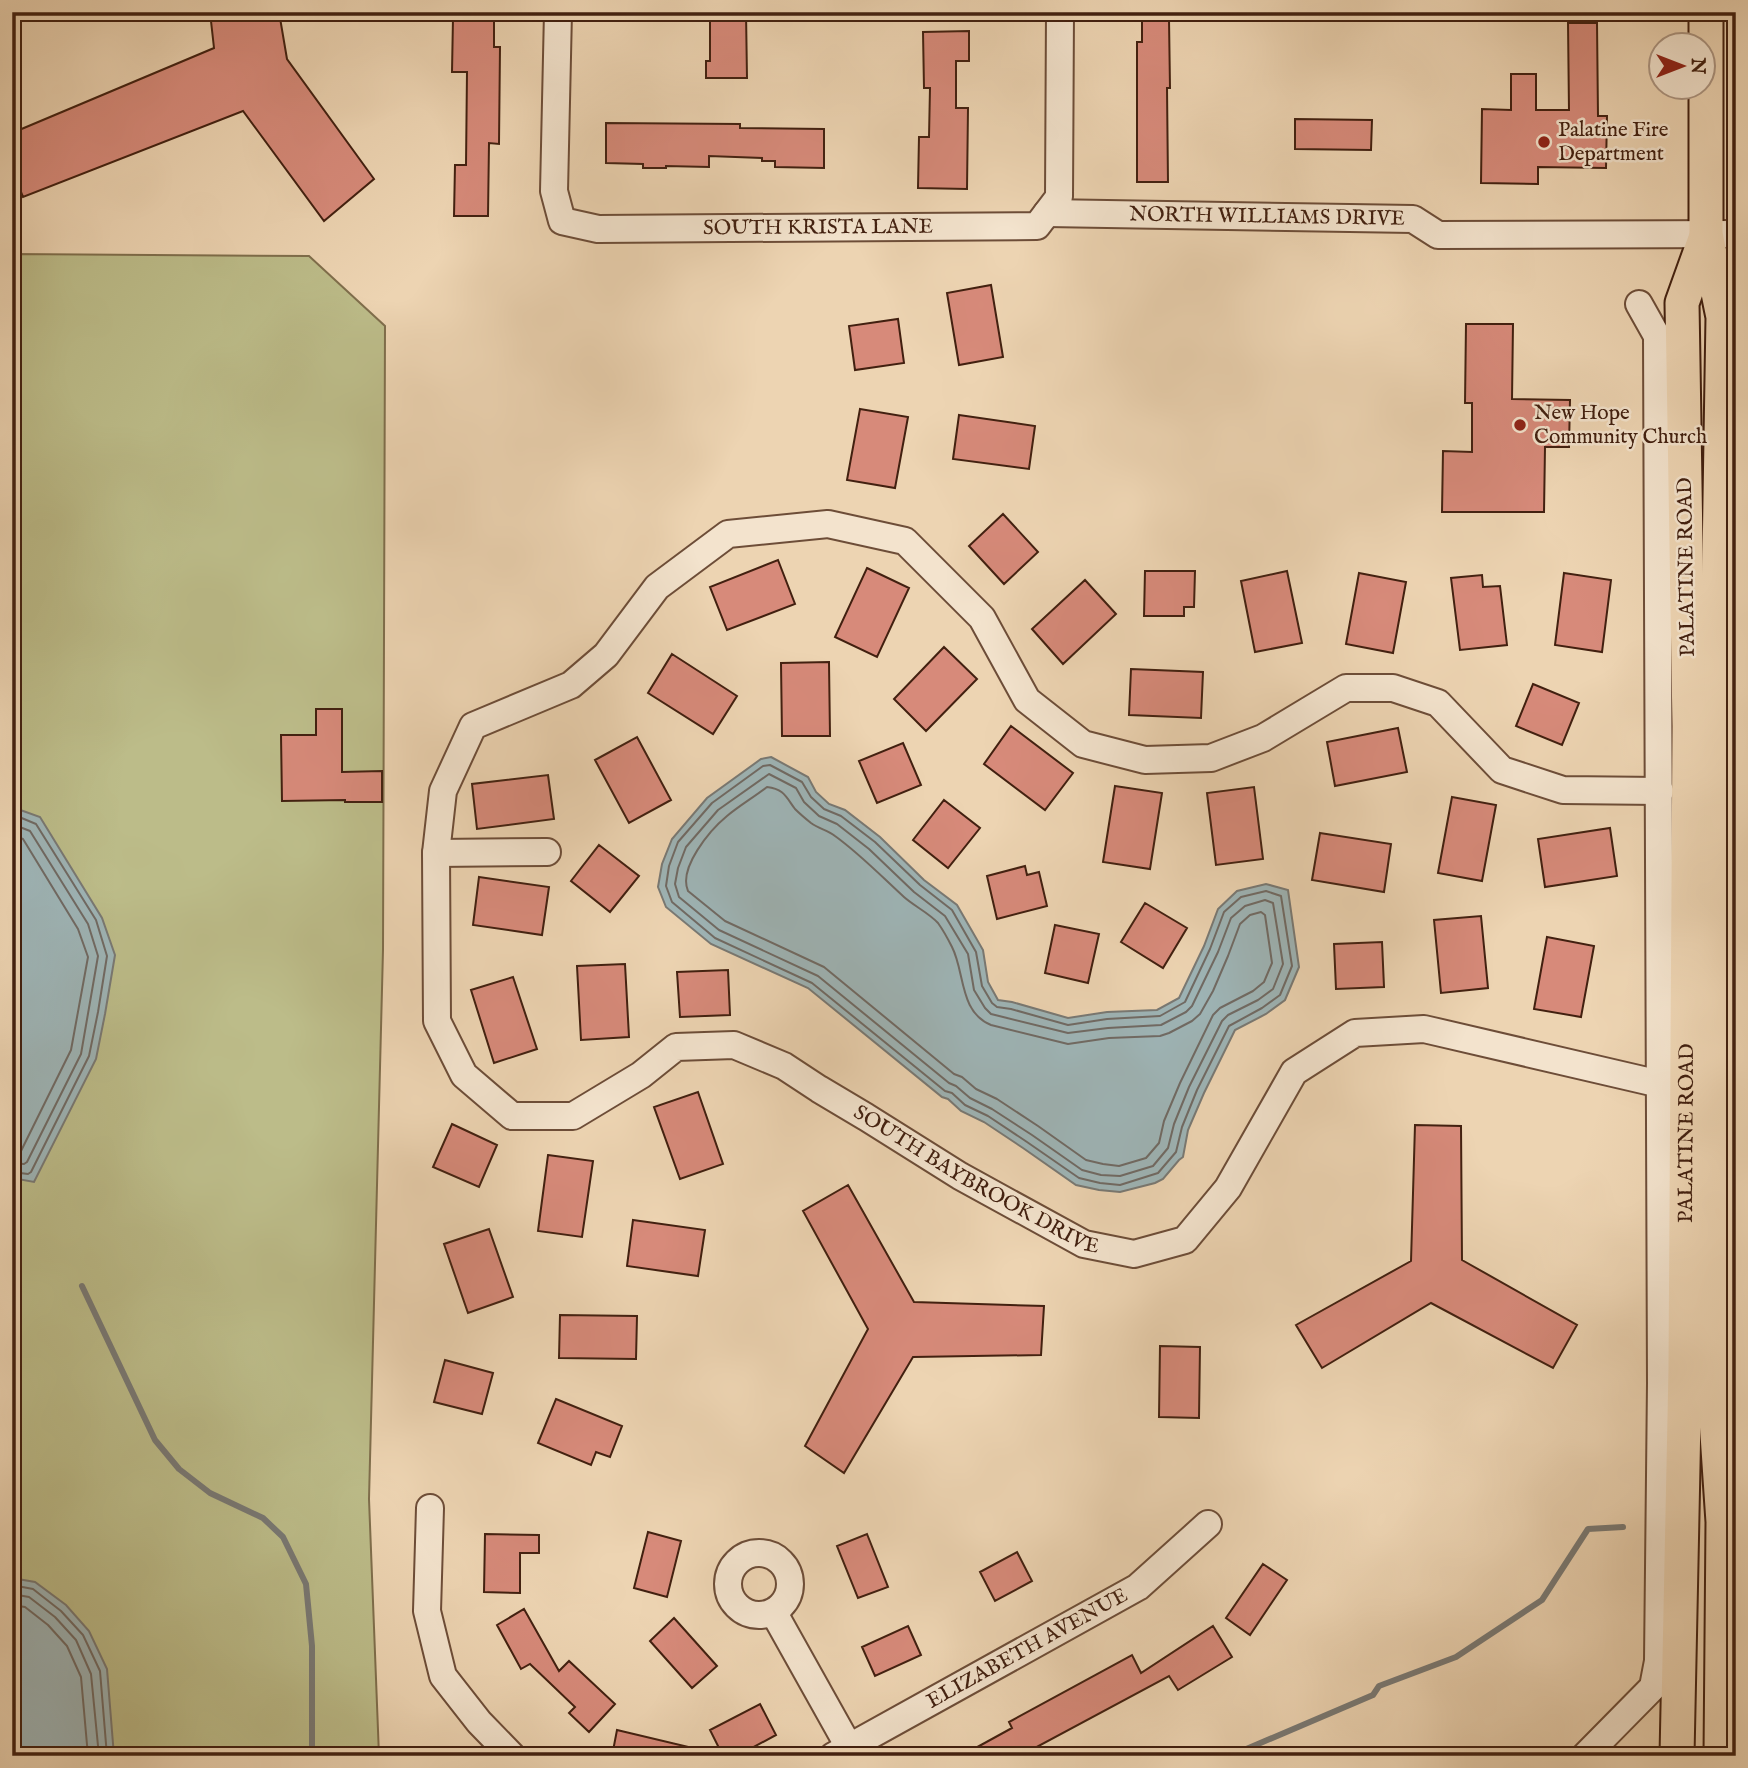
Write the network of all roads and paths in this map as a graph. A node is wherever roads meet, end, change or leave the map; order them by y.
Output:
1 (558, 12) edge
2 (1060, 12) edge
3 (1706, 12) edge
4 (1053, 205) junction
5 (1721, 234) edge
6 (1639, 304) dead end
7 (1660, 790) junction
8 (547, 852) dead end
9 (436, 853) junction
10 (1660, 1084) junction
11 (430, 1508) dead end
12 (1208, 1524) dead end
13 (774, 1612) dead end
14 (841, 1751) edge
15 (512, 1756) edge
16 (1585, 1756) edge
17 (1677, 1756) edge
18 (1721, 1756) edge

1 - 4 street, SOUTH KRISTA LANE
2 - 4 street
3 - 5 main road
4 - 5 street, NORTH WILLIAMS DRIVE
5 - 17 main road, PALATINE ROAD
5 - 18 main road, PALATINE ROAD
6 - 7 street, PALATINE ROAD
7 - 9 street, SOUTH BAYBROOK DRIVE
7 - 10 street, PALATINE ROAD
8 - 9 street
9 - 10 street, SOUTH BAYBROOK DRIVE
10 - 16 street, PALATINE ROAD
11 - 15 street
12 - 14 street, ELIZABETH AVENUE
13 - 14 street

